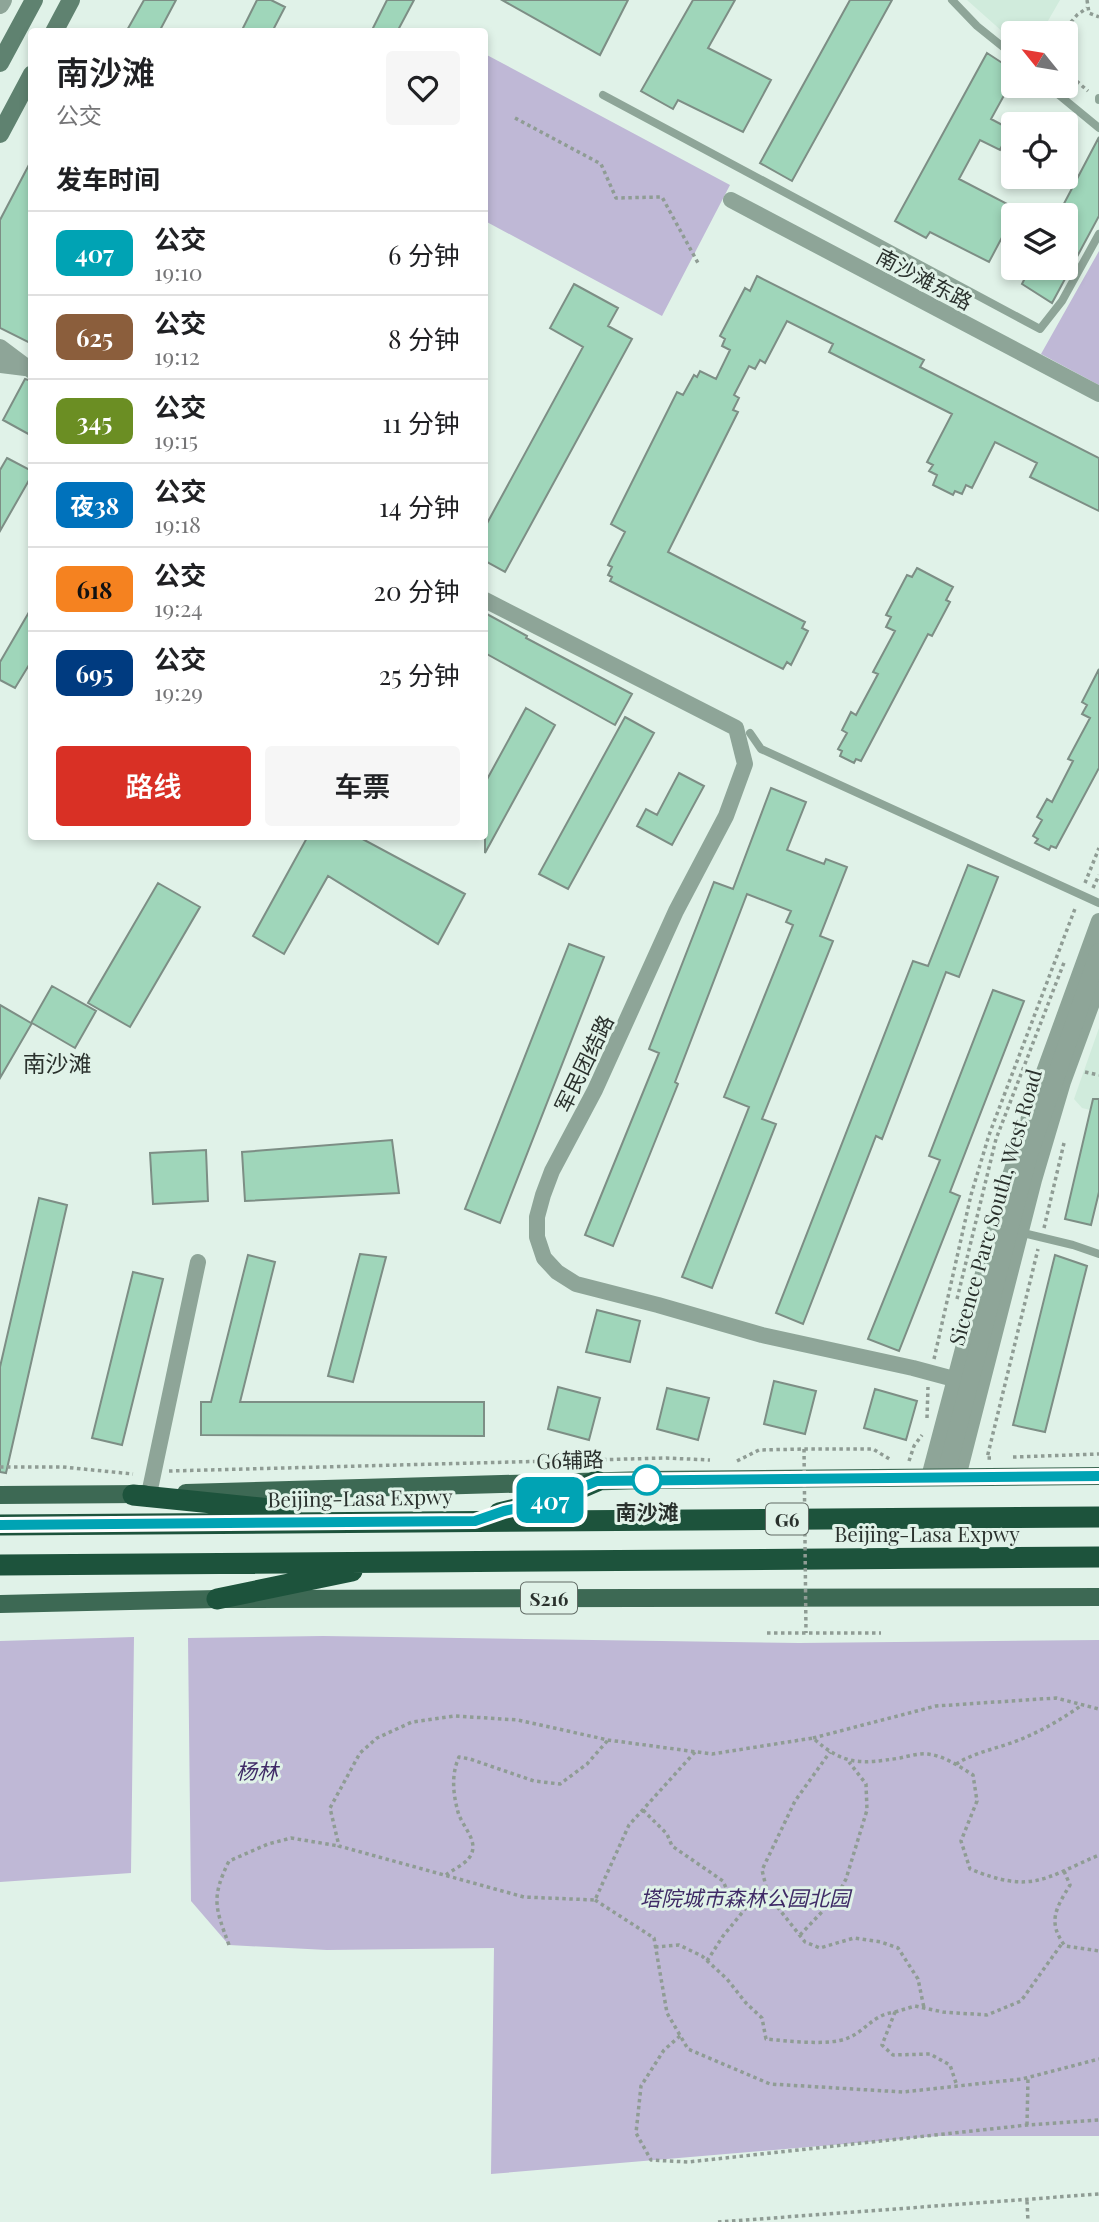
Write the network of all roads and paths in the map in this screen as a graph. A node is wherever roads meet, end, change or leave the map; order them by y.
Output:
1 (3, 0) edge
2 (34, 0) edge
3 (71, 0) edge
4 (952, 0) edge
5 (1087, 0) edge
6 (0, 5) edge
7 (1087, 8) junction
8 (1099, 17) edge
9 (1072, 21) edge
10 (56, 28) edge
11 (1001, 45) edge
12 (0, 60) edge
13 (28, 82) edge
14 (1078, 82) edge
15 (603, 95) dead end
16 (1063, 98) edge
17 (1099, 99) edge
18 (515, 118) dead end
19 (1099, 128) edge
20 (0, 134) edge
21 (731, 200) dead end
22 (1099, 234) edge
23 (698, 263) dead end
24 (0, 346) edge
25 (0, 365) edge
26 (28, 369) edge
27 (28, 370) edge
28 (1099, 394) edge
29 (488, 602) edge
30 (750, 733) dead end
31 (1099, 848) edge
32 (1081, 895) junction
33 (1099, 903) edge
34 (1099, 920) edge
35 (1099, 952) edge
36 (1099, 984) edge
37 (1099, 1074) edge
38 (1080, 1080) dead end
39 (1066, 1134) dead end
40 (1043, 1229) dead end
41 (1008, 1230) junction
42 (1040, 1242) dead end
43 (1099, 1254) edge
44 (198, 1262) dead end
45 (930, 1372) junction
46 (968, 1382) junction
47 (927, 1423) dead end
48 (922, 1435) dead end
49 (804, 1449) junction
50 (1099, 1454) edge
51 (713, 1460) dead end
52 (726, 1461) dead end
53 (737, 1461) junction
54 (747, 1461) dead end
55 (879, 1461) dead end
56 (892, 1461) junction
57 (901, 1461) dead end
58 (909, 1461) dead end
59 (798, 1462) dead end
60 (811, 1462) dead end
61 (0, 1467) edge
62 (167, 1472) dead end
63 (1099, 1476) edge
64 (944, 1477) junction
65 (597, 1481) junction
66 (138, 1487) junction
67 (0, 1495) edge
68 (1099, 1517) edge
69 (475, 1521) junction
70 (394, 1522) junction
71 (0, 1525) edge
72 (1099, 1557) edge
73 (400, 1561) junction
74 (0, 1565) edge
75 (1099, 1597) edge
76 (217, 1599) junction
77 (0, 1604) edge
78 (767, 1633) dead end
79 (806, 1633) junction
80 (881, 1633) dead end
81 (1082, 1705) junction
82 (1099, 1709) edge
83 (813, 1738) junction
84 (608, 1740) junction
85 (695, 1752) junction
86 (831, 1752) junction
87 (849, 1762) junction
88 (956, 1764) junction
89 (643, 1810) junction
90 (339, 1846) junction
91 (1099, 1855) edge
92 (1064, 1871) junction
93 (446, 1874) junction
94 (768, 1895) junction
95 (595, 1900) junction
96 (746, 1908) junction
97 (800, 1936) junction
98 (1063, 1942) junction
99 (229, 1945) dead end
100 (655, 1947) junction
101 (1099, 1951) edge
102 (707, 1961) junction
103 (924, 2008) junction
104 (895, 2012) junction
105 (680, 2036) junction
106 (1099, 2059) edge
107 (1028, 2078) junction
108 (957, 2086) junction
109 (1099, 2120) edge
110 (1027, 2125) junction
111 (1099, 2194) edge
112 (1027, 2201) junction
113 (718, 2222) edge
114 (1028, 2222) edge

1 - 6 street
2 - 12 main road
3 - 10 main road
4 - 11 lane
5 - 7 path
7 - 8 path
7 - 9 path
13 - 20 main road
14 - 17 path
15 - 22 lane
16 - 19 lane
18 - 23 path
21 - 28 street, 南沙滩东路
24 - 26 street
25 - 27 street
29 - 45 street, 军民团结路
30 - 32 lane
31 - 32 path
32 - 33 lane
32 - 45 path
34 - 41 street
35 - 41 street, Sicence Parc South, West Road
36 - 41 street
37 - 38 path
39 - 40 path
41 - 43 lane
41 - 46 street, Sicence Parc South, West Road
42 - 50 path
44 - 66 street
45 - 46 street, 军民团结路
45 - 47 path
46 - 64 street, Sicence Parc South, West Road
48 - 58 path
49 - 53 path
49 - 56 path
49 - 79 path, bridge
51 - 62 path
52 - 53 path
53 - 54 path
55 - 56 path
56 - 57 path
59 - 60 path
61 - 66 path
63 - 64 main road, G6辅路
64 - 65 main road, G6辅路
65 - 66 main road, G6辅路
65 - 69 highway
66 - 67 main road, G6辅路
66 - 70 highway
68 - 69 highway, Beijing-Lasa Expwy / G6
69 - 70 highway, Beijing-Lasa Expwy / G6
70 - 71 highway, Beijing-Lasa Expwy / G6
72 - 73 highway, Beijing-Lasa Expwy / G6
73 - 74 highway, Beijing-Lasa Expwy / G6
73 - 76 highway
75 - 76 main road, S216
76 - 77 main road, S216
78 - 79 path
79 - 80 path
81 - 82 path
81 - 83 path
81 - 88 path
83 - 85 path
83 - 86 path
84 - 85 path
84 - 90 path
84 - 93 path
85 - 89 path
86 - 87 path
86 - 94 path
87 - 88 path
87 - 97 path
88 - 92 path
89 - 95 path
89 - 96 path
90 - 93 path
90 - 99 path
91 - 92 path
92 - 98 path
93 - 95 path
94 - 96 path
94 - 97 path
95 - 100 path
96 - 102 path
97 - 103 path
98 - 101 path
98 - 103 path
100 - 102 path
100 - 105 path
102 - 104 path
103 - 104 path
104 - 108 path
105 - 108 path
105 - 110 path
106 - 107 path
107 - 108 path
107 - 110 path
109 - 110 path
111 - 112 path
112 - 113 path
112 - 114 path

